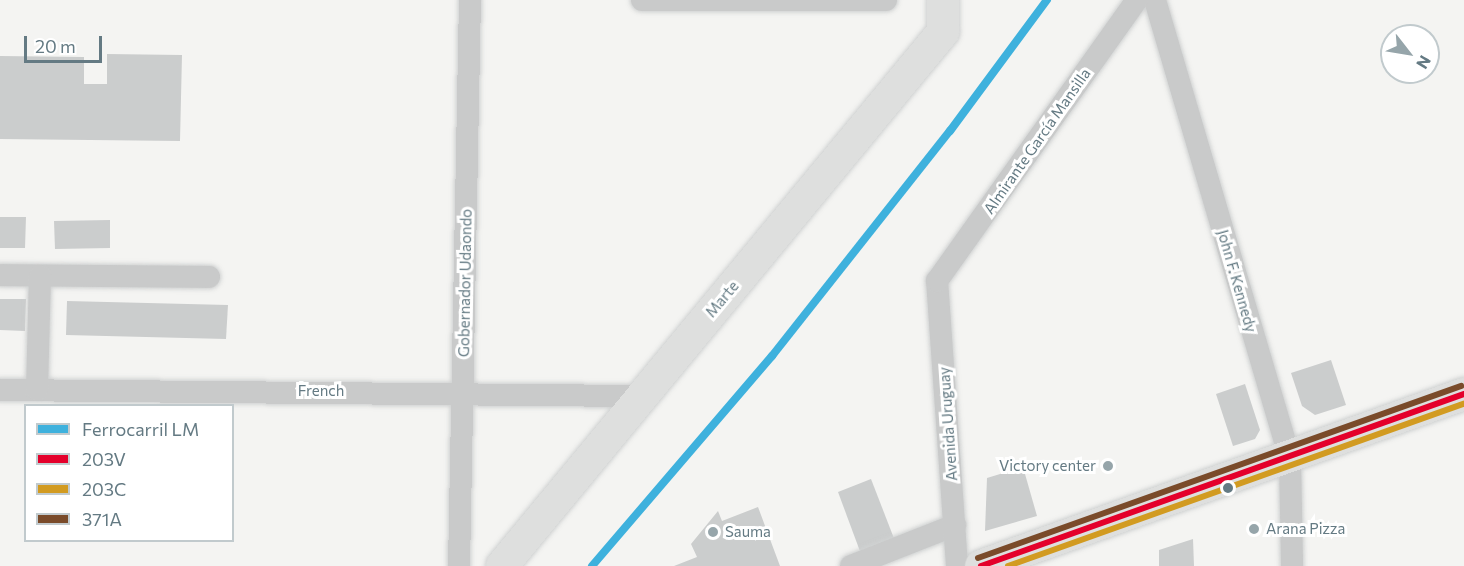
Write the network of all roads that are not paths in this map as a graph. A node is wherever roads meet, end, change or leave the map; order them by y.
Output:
1 (470, 0) edge
2 (642, 0) edge
3 (886, 0) edge
4 (943, 0) edge
5 (1137, 0) edge
6 (1155, 0) edge
7 (0, 274) edge
8 (40, 276) junction
9 (209, 277) dead end
10 (937, 281) joint
11 (0, 390) edge
12 (37, 390) junction
13 (464, 392) junction
14 (1464, 394) edge
15 (641, 396) junction
16 (1290, 458) junction
17 (956, 525) junction
18 (459, 566) edge
19 (502, 566) edge
20 (851, 566) edge
21 (957, 566) edge
22 (981, 566) edge
23 (1292, 566) edge

1 - 13 street, Gobernador Udaondo
2 - 3 street
4 - 15 street, Marte
5 - 10 street, Almirante García Mansilla
6 - 16 street, John F. Kennedy
7 - 8 street
8 - 9 street
8 - 12 street
10 - 17 street, Avenida Uruguay
11 - 12 street, French
12 - 13 street, French
13 - 15 street, French
13 - 18 street, Gobernador Udaondo
14 - 16 street
15 - 19 street, Marte
16 - 22 street
16 - 23 street, John F. Kennedy
17 - 20 street
17 - 21 street, Avenida Uruguay

